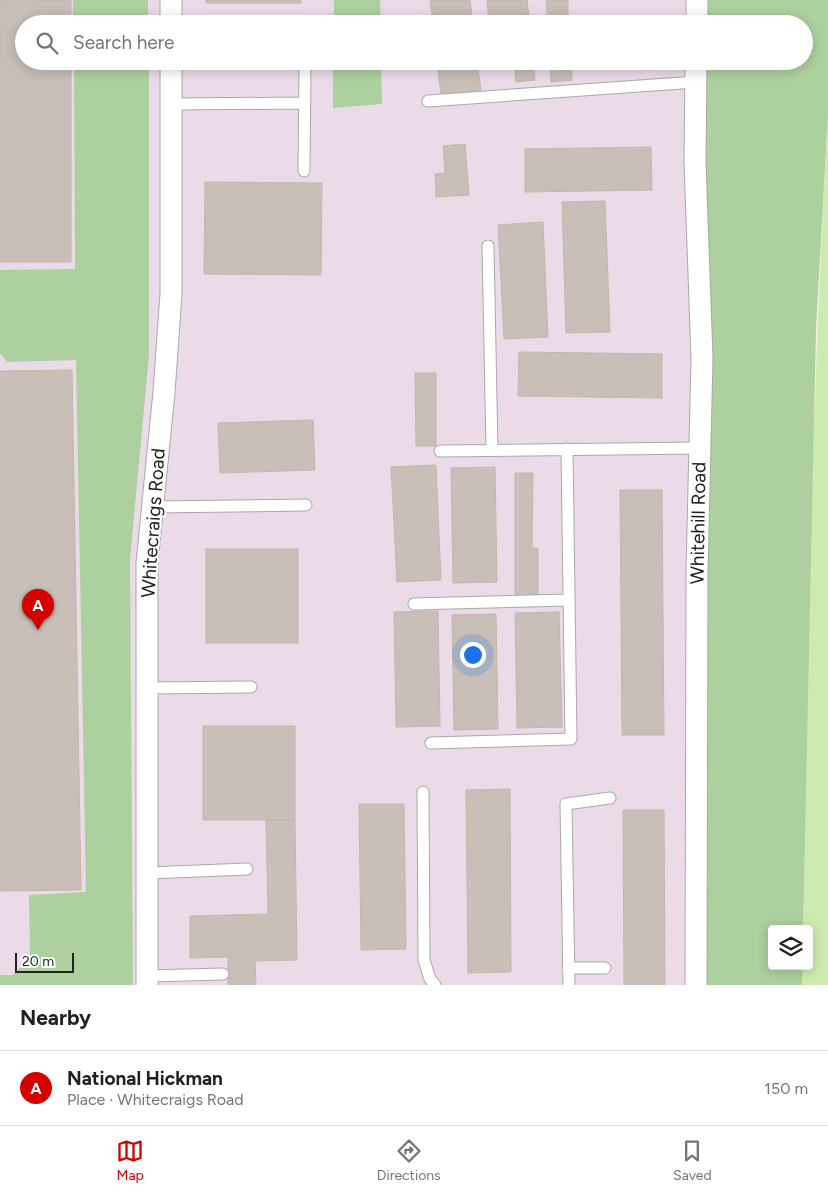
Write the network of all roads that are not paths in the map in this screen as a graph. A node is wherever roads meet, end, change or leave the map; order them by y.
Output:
1 (171, 0) edge
2 (697, 0) edge
3 (171, 15) edge
4 (697, 15) edge
5 (171, 70) edge
6 (305, 70) edge
7 (696, 70) edge
8 (696, 82) junction
9 (428, 101) dead end
10 (305, 103) junction
11 (171, 104) junction
12 (304, 171) dead end
13 (488, 246) dead end
14 (700, 448) junction
15 (567, 449) junction
16 (492, 450) junction
17 (440, 451) dead end
18 (306, 505) dead end
19 (151, 507) junction
20 (569, 600) junction
21 (414, 604) dead end
22 (251, 687) dead end
23 (147, 688) junction
24 (431, 743) dead end
25 (423, 792) dead end
26 (610, 798) dead end
27 (247, 869) dead end
28 (148, 873) junction
29 (568, 968) junction
30 (605, 968) dead end
31 (223, 974) dead end
32 (147, 980) edge
33 (435, 985) edge
34 (569, 985) edge
35 (696, 985) edge

1 - 3 street
2 - 4 street
5 - 11 street, Whitecraigs Road
6 - 10 lane
7 - 8 street, Whitehill Road
8 - 9 lane
8 - 14 street, Whitehill Road
10 - 11 lane
10 - 12 lane
11 - 19 street, Whitecraigs Road
13 - 16 lane
14 - 15 lane
14 - 35 street, Whitehill Road
15 - 16 lane
15 - 20 lane
16 - 17 lane
18 - 19 lane
19 - 23 street, Whitecraigs Road
20 - 21 lane
20 - 24 lane
22 - 23 lane
23 - 28 street, Whitecraigs Road
25 - 33 lane
26 - 29 lane
27 - 28 lane
28 - 32 street, Whitecraigs Road
29 - 30 lane
29 - 34 lane
31 - 32 lane

